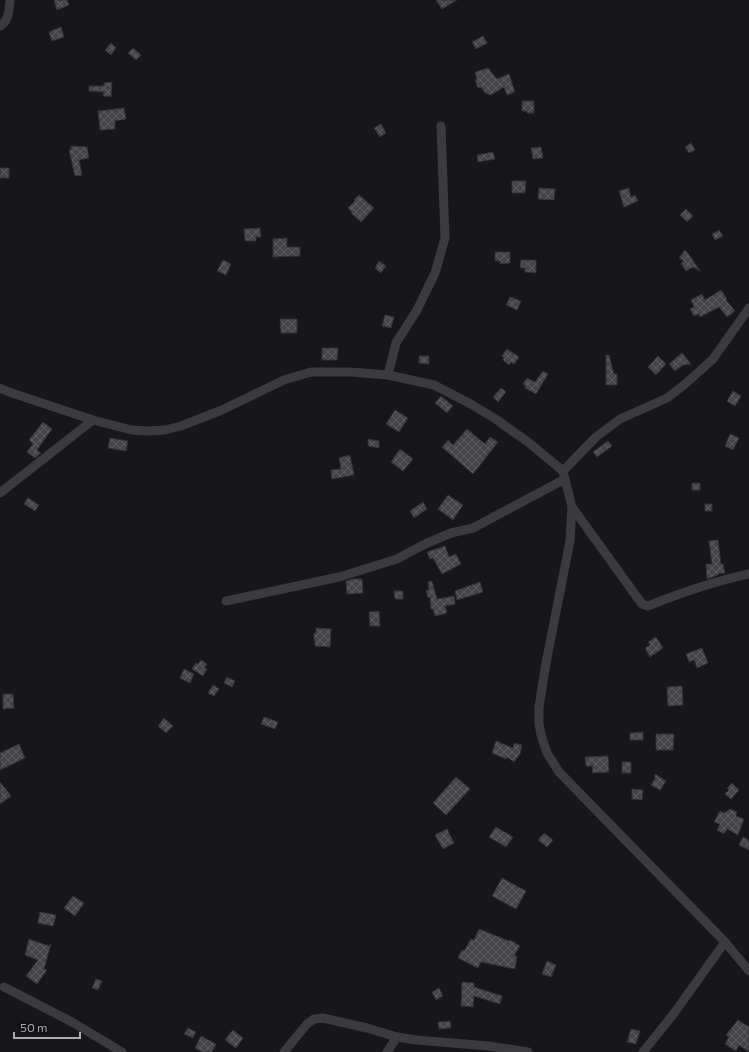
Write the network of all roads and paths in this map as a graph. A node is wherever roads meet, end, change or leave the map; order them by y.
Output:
1 (10, 0) edge
2 (0, 26) edge
3 (441, 126) dead end
4 (749, 308) edge
5 (388, 375) junction
6 (0, 388) edge
7 (93, 420) junction
8 (564, 475) junction
9 (0, 493) edge
10 (572, 507) junction
11 (749, 574) edge
12 (226, 601) dead end
13 (725, 942) junction
14 (749, 971) edge
15 (4, 987) dead end
16 (397, 1037) junction
17 (122, 1052) edge
18 (284, 1052) edge
19 (387, 1052) edge
20 (528, 1052) edge
21 (643, 1052) edge

1 - 2 street
3 - 5 street
4 - 8 street
5 - 7 street
5 - 8 street
6 - 7 street
7 - 9 street
8 - 10 street
8 - 12 street
10 - 11 street
10 - 13 street
13 - 14 street
13 - 21 street
15 - 17 street
16 - 18 street
16 - 19 street
16 - 20 street

